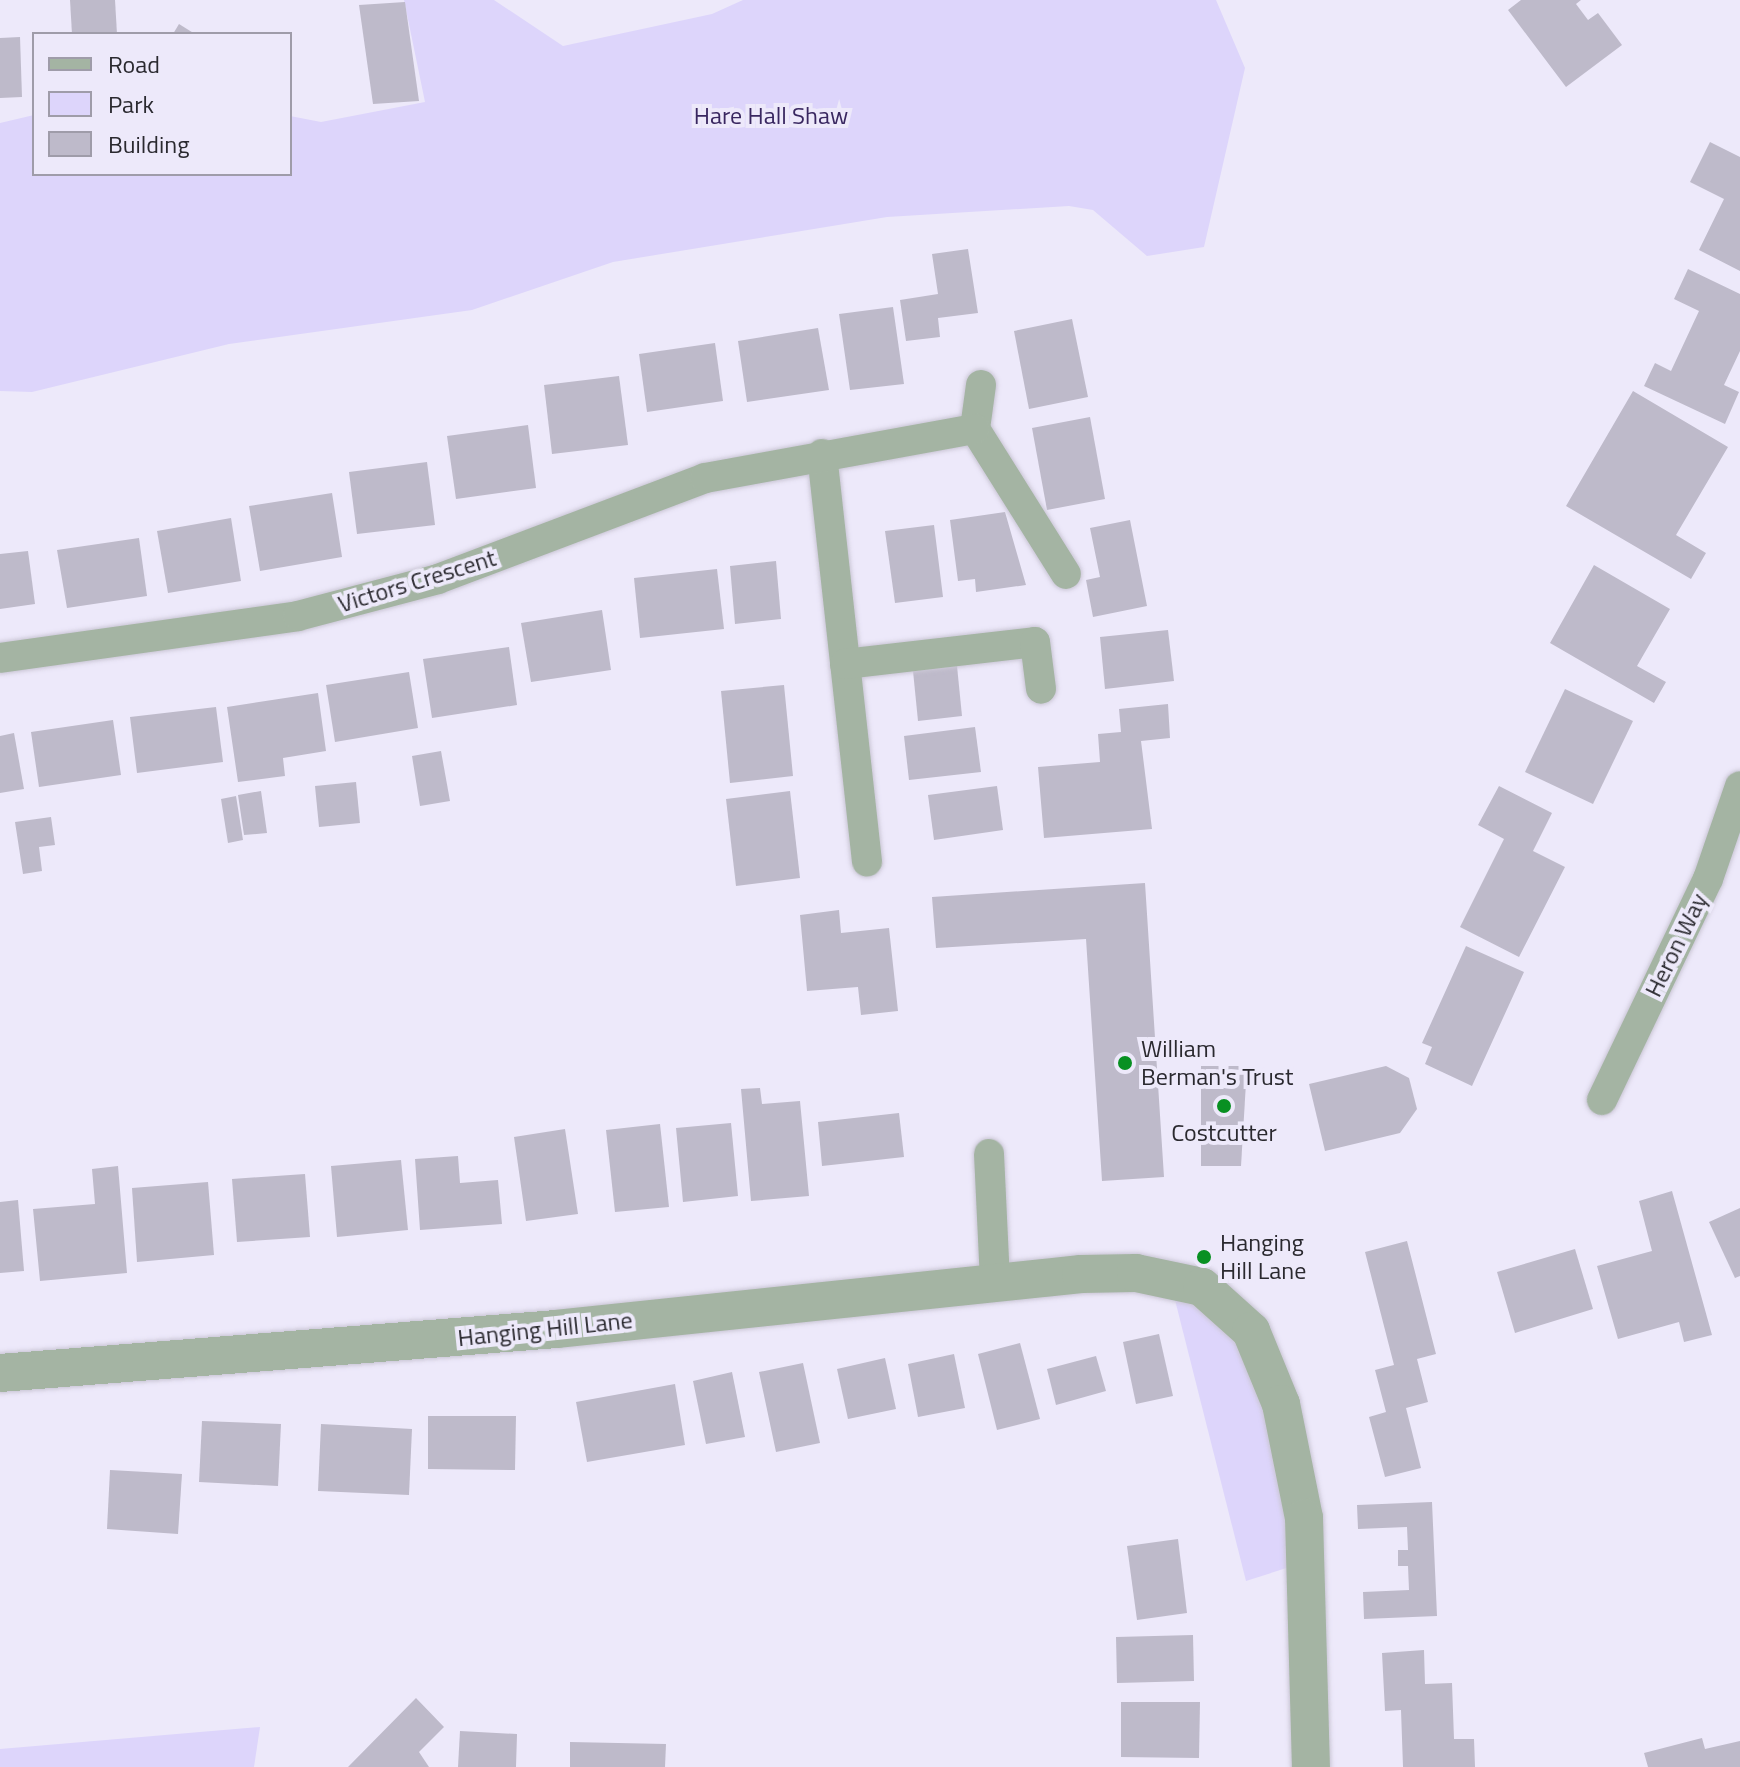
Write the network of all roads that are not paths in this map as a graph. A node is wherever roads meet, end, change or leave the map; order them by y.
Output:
1 (981, 385) dead end
2 (975, 429) junction
3 (822, 454) junction
4 (1066, 574) dead end
5 (0, 658) edge
6 (845, 664) junction
7 (1041, 689) dead end
8 (1740, 786) edge
9 (867, 862) dead end
10 (1602, 1100) dead end
11 (989, 1154) dead end
12 (995, 1281) junction
13 (0, 1373) edge
14 (1311, 1767) edge

1 - 2 street
2 - 3 street, Victors Crescent
2 - 4 street
3 - 5 street, Victors Crescent
3 - 6 street
6 - 7 street
6 - 9 street
8 - 10 street, Heron Way
11 - 12 street
12 - 13 street, Hanging Hill Lane
12 - 14 street, Hanging Hill Lane

